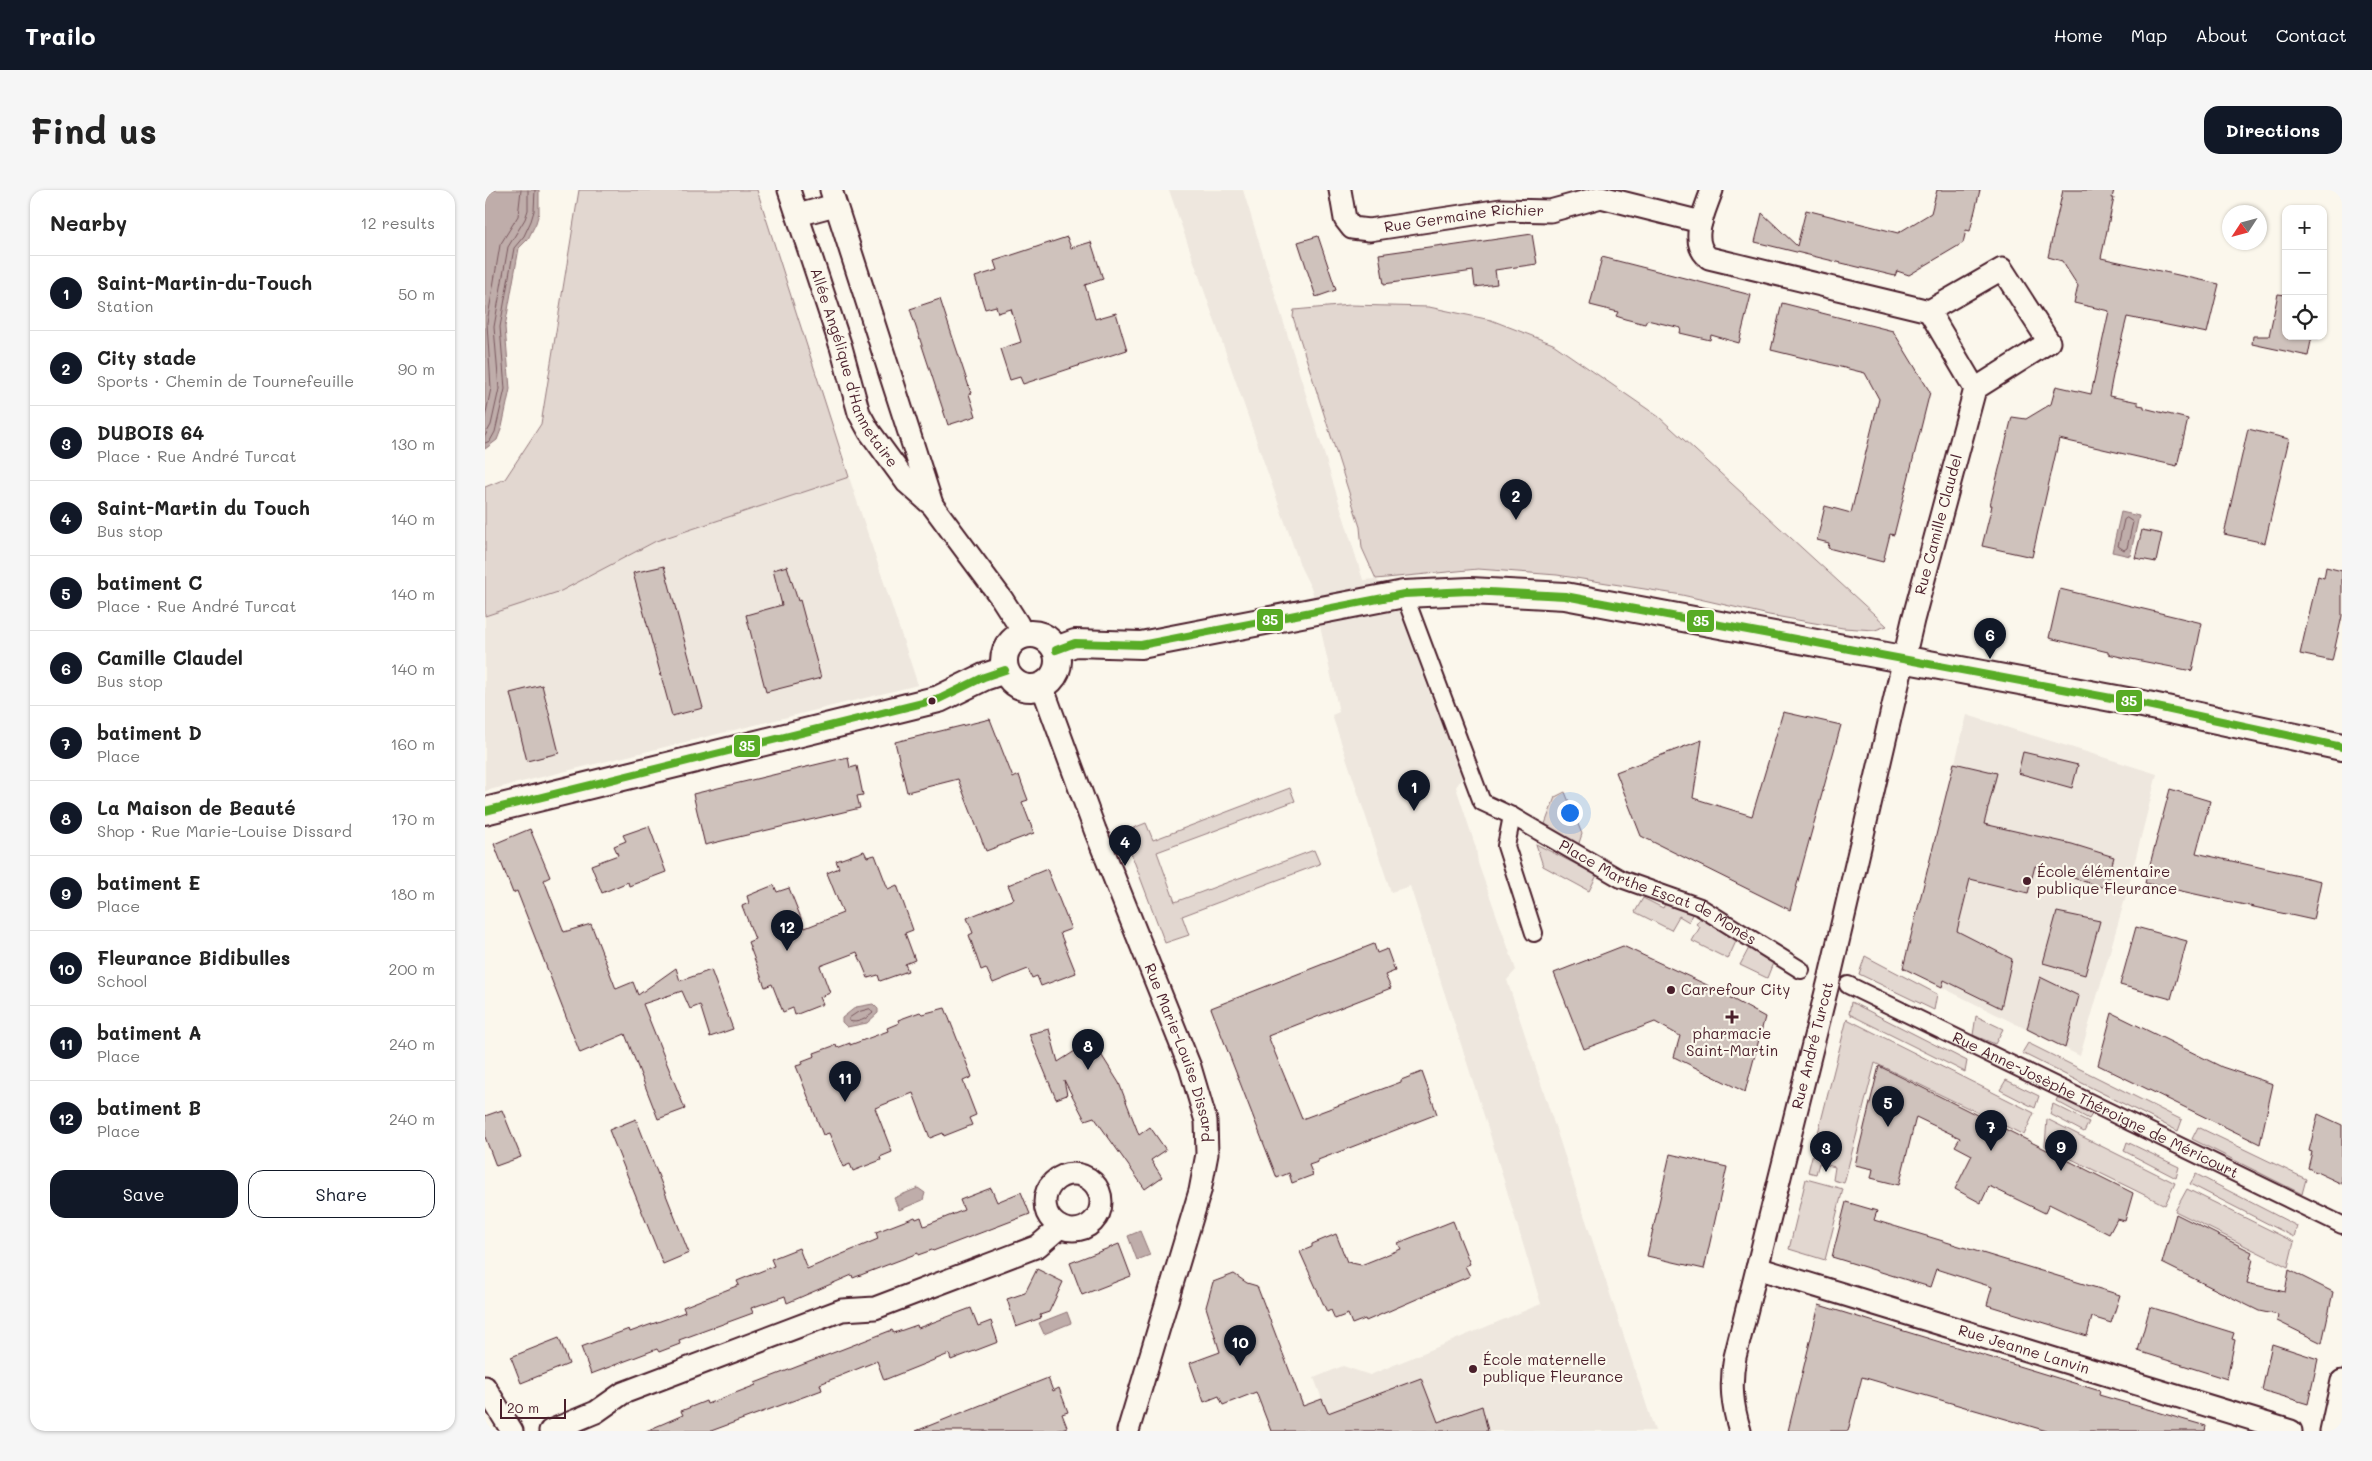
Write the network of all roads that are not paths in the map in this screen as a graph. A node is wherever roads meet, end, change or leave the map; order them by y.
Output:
1 (789, 190) edge
2 (1340, 190) edge
3 (1712, 190) edge
4 (833, 198) edge
5 (798, 216) junction
6 (1701, 222) junction
7 (1929, 311) junction
8 (1975, 389) junction
9 (933, 506) junction
10 (1404, 594) junction
11 (1020, 636) junction
12 (1055, 650) junction
13 (1904, 660) junction
14 (1005, 670) junction
15 (1042, 686) junction
16 (2342, 747) edge
17 (485, 811) edge
18 (1512, 816) junction
19 (1534, 933) dead end
20 (1801, 970) dead end
21 (1848, 985) dead end
22 (2342, 1225) edge
23 (1060, 1227) dead end
24 (1757, 1268) junction
25 (2342, 1381) edge
26 (485, 1387) edge
27 (512, 1431) edge
28 (550, 1431) edge
29 (1128, 1431) edge
30 (1740, 1431) edge
31 (2291, 1431) edge
32 (2331, 1431) edge

1 - 5 street, Allée Angélique d'Hannetaire
2 - 6 street, Rue Germaine Richier
3 - 6 street
4 - 5 street, Allée Angélique d'Hannetaire
4 - 9 street, Allée Angélique d'Hannetaire
5 - 9 street, Allée Angélique d'Hannetaire
6 - 7 street
7 - 8 street
7 - 8 street
8 - 13 street, Rue Camille Claudel
9 - 11 street, Allée Angélique d'Hannetaire
10 - 12 street
10 - 13 street
10 - 18 street, Place Marthe Escat de Monès
11 - 12 street
11 - 14 street
12 - 15 street
13 - 16 street
13 - 24 street, Rue André Turcat
14 - 15 street
14 - 17 street
15 - 29 street, Rue Marie-Louise Dissard
18 - 19 street
18 - 20 street, Place Marthe Escat de Monès
21 - 22 street, Rue Anne-Josèphe Théroigne de Méricourt
23 - 28 street
24 - 30 street, Rue André Turcat
24 - 31 street, Rue Jeanne Lanvin
25 - 32 street
26 - 27 street

